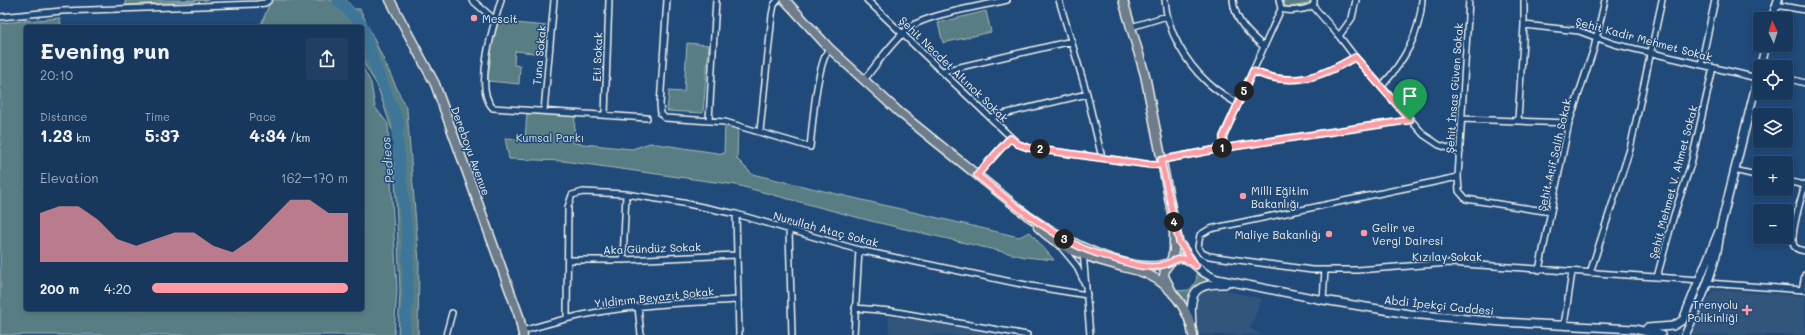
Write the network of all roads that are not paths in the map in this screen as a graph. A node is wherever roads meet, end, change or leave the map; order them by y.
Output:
1 (269, 0) edge
2 (390, 0) edge
3 (472, 0) edge
4 (502, 0) edge
5 (554, 0) edge
6 (609, 0) edge
7 (667, 0) edge
8 (716, 0) edge
9 (778, 0) edge
10 (785, 0) edge
11 (867, 0) edge
12 (1007, 0) edge
13 (1060, 0) edge
14 (1123, 0) edge
15 (1165, 0) edge
16 (1233, 0) edge
17 (1279, 0) edge
18 (1356, 0) edge
19 (1422, 0) edge
20 (1469, 0) edge
21 (1524, 0) edge
22 (1605, 0) edge
23 (1662, 0) edge
24 (1715, 0) edge
25 (1777, 2) edge
26 (1313, 3) edge
27 (1281, 9) junction
28 (1805, 10) edge
29 (1774, 12) edge
30 (1167, 16) junction
31 (0, 17) edge
32 (495, 20) junction
33 (1524, 25) junction
34 (1130, 27) junction
35 (903, 33) junction
36 (1339, 36) junction
37 (1597, 37) junction
38 (1072, 41) junction
39 (1263, 46) junction
40 (830, 48) junction
41 (1651, 53) junction
42 (1355, 57) junction
43 (1701, 65) junction
44 (1713, 68) junction
45 (943, 71) junction
46 (1253, 71) junction
47 (1753, 73) edge
48 (864, 80) junction
49 (1793, 80) edge
50 (1805, 83) edge
51 (1382, 86) junction
52 (1087, 94) junction
53 (1753, 97) edge
54 (1238, 104) junction
55 (544, 111) junction
56 (605, 115) junction
57 (991, 117) junction
58 (647, 118) dead end
59 (1462, 119) junction
60 (708, 120) junction
61 (1410, 120) junction
62 (1518, 120) junction
63 (1569, 123) junction
64 (760, 131) junction
65 (1010, 138) junction
66 (1224, 148) junction
67 (1460, 152) junction
68 (1102, 158) junction
69 (1161, 162) junction
70 (1734, 170) junction
71 (1753, 174) edge
72 (977, 175) junction
73 (1458, 177) junction
74 (1793, 182) edge
75 (1805, 185) edge
76 (626, 194) junction
77 (1551, 212) junction
78 (736, 214) junction
79 (1028, 216) junction
80 (1174, 223) junction
81 (789, 230) junction
82 (1058, 244) junction
83 (859, 250) junction
84 (1805, 251) edge
85 (1083, 252) junction
86 (736, 255) junction
87 (568, 260) junction
88 (623, 260) junction
89 (1170, 262) junction
90 (1196, 266) junction
91 (1325, 270) junction
92 (1539, 270) junction
93 (1572, 272) junction
94 (1590, 273) junction
95 (1805, 275) edge
96 (1657, 277) junction
97 (1703, 281) junction
98 (1086, 284) junction
99 (1244, 285) junction
100 (1804, 290) edge
101 (1173, 294) junction
102 (1087, 295) junction
103 (738, 300) junction
104 (1323, 300) junction
105 (638, 307) junction
106 (855, 308) junction
107 (452, 313) dead end
108 (567, 318) junction
109 (1564, 326) junction
110 (1634, 329) junction
111 (525, 333) edge
112 (1193, 334) edge
113 (446, 335) edge
114 (641, 335) edge
115 (739, 335) edge
116 (792, 335) edge
117 (854, 335) edge
118 (1027, 335) edge
119 (1090, 335) edge
120 (1661, 335) edge
121 (1685, 335) edge

1 - 31 street
2 - 111 main road, Dereboyu Avenue
3 - 32 street
4 - 32 street
5 - 55 street, Tuna Sokak
6 - 56 street, Eti Sokak
7 - 60 street
8 - 60 street
9 - 64 street
10 - 40 main road
11 - 35 street, Şehit Necdet Altınok Sokak
12 - 35 street
13 - 38 street
14 - 34 main road
15 - 30 street
16 - 39 street
17 - 27 street
18 - 36 street
19 - 51 street
20 - 59 street, Şehit İnsas Güven Sokak
21 - 33 street
22 - 37 street, Şehit Arif Salih Sokak
23 - 41 street
24 - 43 street
25 - 28 street
25 - 29 main road
26 - 27 street
26 - 36 street
27 - 39 street
30 - 34 street
30 - 54 street
32 - 55 street
33 - 37 street, Şehit Kadir Mehmet Sokak
33 - 62 street
34 - 69 main road
35 - 45 street, Şehit Necdet Altınok Sokak
35 - 48 street
36 - 42 street
37 - 41 street, Şehit Kadir Mehmet Sokak
37 - 63 street, Şehit Arif Salih Sokak
38 - 45 street
38 - 52 street
39 - 46 street
40 - 48 main road
40 - 64 street
41 - 43 street, Şehit Kadir Mehmet Sokak
41 - 94 street
42 - 46 street
42 - 51 street
43 - 44 street, Şehit Kadir Mehmet Sokak
44 - 47 street, Şehit Kadir Mehmet Sokak
44 - 96 street, Şehit Mehmet V. Ahmet Sokak
45 - 57 street, Şehit Necdet Altınok Sokak
46 - 54 street
48 - 72 main road
49 - 50 street
51 - 61 street
52 - 57 street
52 - 68 street
53 - 70 main road
54 - 66 street
55 - 56 street
56 - 58 street
57 - 65 street, Şehit Necdet Altınok Sokak
59 - 62 street
59 - 67 street, Şehit İnsas Güven Sokak
60 - 64 street
61 - 66 street, Şehit Necdet Altınok Sokak
61 - 67 street
62 - 63 street
63 - 77 street, Şehit Arif Salih Sokak
65 - 68 street, Şehit Necdet Altınok Sokak
65 - 72 street
66 - 69 street, Şehit Necdet Altınok Sokak
67 - 73 street, Şehit İnsas Güven Sokak
68 - 69 street, Şehit Necdet Altınok Sokak
69 - 80 main road
70 - 71 street
70 - 97 main road
72 - 79 main road
73 - 77 street, Şehit İnsas Güven Sokak
73 - 91 street, Kızılay Sokak
74 - 75 street
75 - 84 street
76 - 78 street, Nurullah Ataç Sokak
76 - 87 street, Nurullah Ataç Sokak
76 - 88 street
77 - 92 street, Şehit Arif Salih Sokak
78 - 81 street, Nurullah Ataç Sokak
78 - 86 street
79 - 82 main road
79 - 85 main road
80 - 89 main road
80 - 90 main road
81 - 83 street, Nurullah Ataç Sokak
81 - 116 street
82 - 85 main road
82 - 98 street
83 - 102 street, Nurullah Ataç Sokak
83 - 106 street
85 - 89 main road
85 - 98 street
85 - 101 main road
86 - 88 street, Aka Gündüz Sokak
86 - 103 street
87 - 88 street, Aka Gündüz Sokak
87 - 108 street
89 - 90 main road, Abdi İpekçi Caddesi
89 - 101 main road
90 - 99 main road, Abdi İpekçi Caddesi
91 - 92 street, Kızılay Sokak
91 - 104 street
92 - 93 street, Kızılay Sokak
93 - 94 street, Kızılay Sokak
93 - 109 street
94 - 96 street, Kızılay Sokak
95 - 100 street
96 - 97 street, Kızılay Sokak
97 - 100 street, Kızılay Sokak
97 - 110 main road, Abdi İpekçi Caddesi
97 - 121 main road
98 - 102 street
99 - 104 main road, Abdi İpekçi Caddesi
99 - 112 main road, Abdi İpekçi Caddesi
101 - 112 main road
102 - 119 street
103 - 105 street, Yıldirım Beyazıt Sokak
103 - 115 street
104 - 109 main road, Abdi İpekçi Caddesi
105 - 108 street, Yıldirım Beyazıt Sokak
105 - 114 street
106 - 117 street
106 - 118 street
107 - 113 street
108 - 111 street, Yıldirım Beyazıt Sokak
109 - 110 main road, Abdi İpekçi Caddesi
110 - 120 main road, Abdi İpekçi Caddesi

